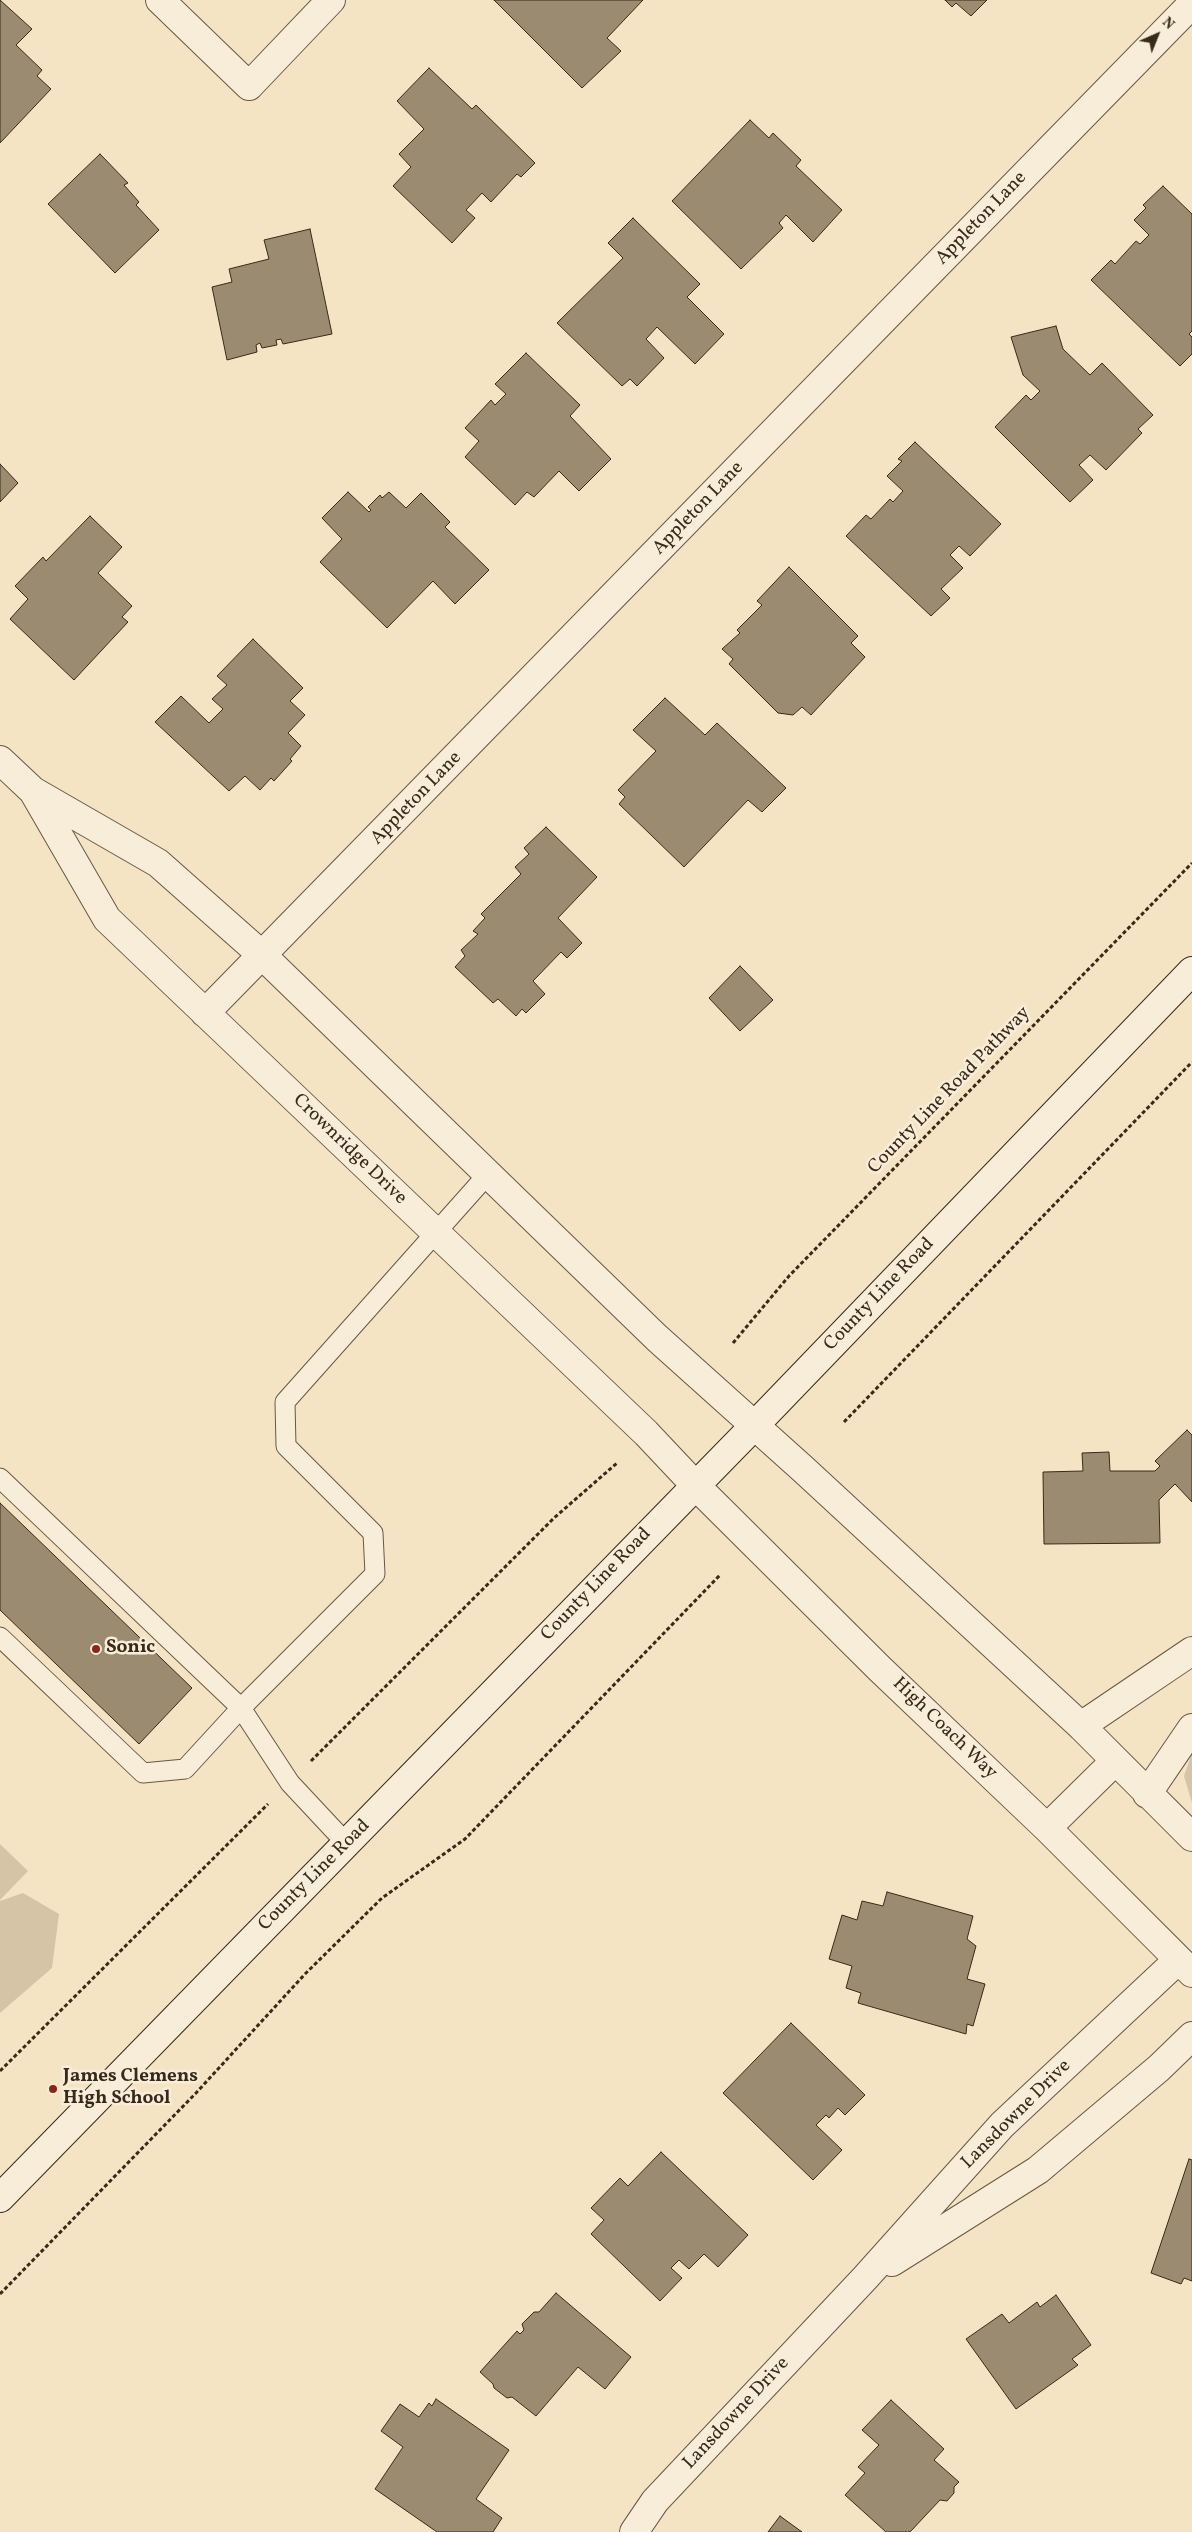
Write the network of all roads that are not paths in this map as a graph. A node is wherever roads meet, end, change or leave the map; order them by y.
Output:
1 (160, 0) edge
2 (331, 0) edge
3 (1192, 4) edge
4 (0, 760) edge
5 (33, 791) junction
6 (262, 955) junction
7 (1192, 971) edge
8 (205, 1013) junction
9 (488, 1174) junction
10 (436, 1233) junction
11 (754, 1425) junction
12 (0, 1478) edge
13 (695, 1485) junction
14 (0, 1628) edge
15 (6, 1644) edge
16 (1192, 1651) edge
17 (241, 1708) junction
18 (1082, 1726) junction
19 (1192, 1728) edge
20 (1115, 1761) junction
21 (1148, 1794) junction
22 (1047, 1828) junction
23 (1192, 1837) edge
24 (346, 1844) junction
25 (1185, 1966) edge
26 (1192, 2036) edge
27 (0, 2198) edge
28 (865, 2278) junction
29 (634, 2532) edge

1 - 2 street
3 - 6 street, Appleton Lane
4 - 5 street, Crownridge Drive
5 - 6 street, Crownridge Drive
5 - 8 street, Crownridge Drive
6 - 8 street, Appleton Lane
6 - 9 street, Crownridge Drive
7 - 11 street, County Line Road
8 - 10 street, Crownridge Drive
9 - 10 lane
9 - 11 street, Crownridge Drive
10 - 13 street, Crownridge Drive
10 - 17 lane
11 - 13 street, County Line Road
11 - 18 street
12 - 17 lane
13 - 22 street, High Coach Way
13 - 24 street, County Line Road
14 - 15 lane
15 - 17 lane
16 - 18 street
17 - 24 lane
18 - 20 street
19 - 21 street
20 - 21 street
20 - 22 street
21 - 23 street
22 - 25 street, High Coach Way
24 - 27 street, County Line Road
25 - 28 street, Lansdowne Drive
26 - 28 street, Lansdowne Drive
28 - 29 street, Lansdowne Drive

